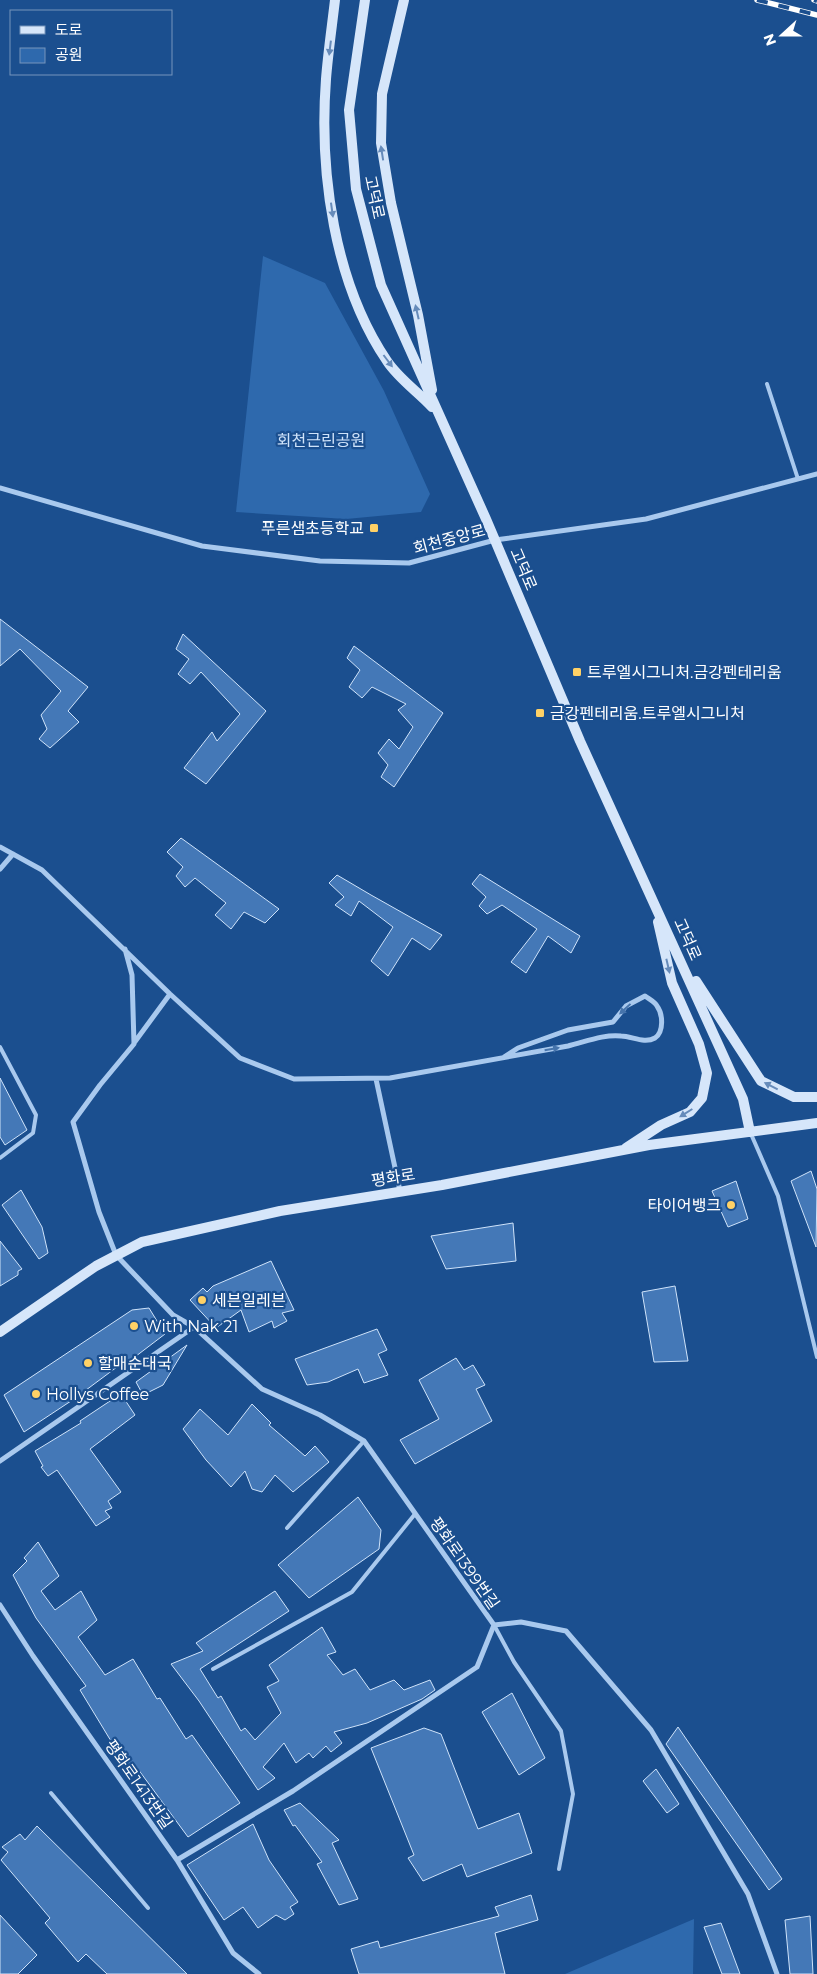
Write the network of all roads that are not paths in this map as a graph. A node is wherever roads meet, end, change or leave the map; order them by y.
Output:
1 (335, 0) edge
2 (365, 0) edge
3 (404, 0) edge
4 (767, 384) dead end
5 (436, 411) junction
6 (817, 474) edge
7 (798, 479) junction
8 (0, 488) edge
9 (495, 540) junction
10 (0, 847) edge
11 (13, 854) junction
12 (0, 869) edge
13 (654, 901) junction
14 (124, 949) junction
15 (677, 952) junction
16 (170, 994) junction
17 (134, 1044) junction
18 (0, 1047) edge
19 (504, 1057) junction
20 (376, 1079) junction
21 (817, 1097) edge
22 (817, 1123) edge
23 (750, 1132) junction
24 (620, 1151) junction
25 (0, 1158) edge
26 (400, 1192) junction
27 (116, 1255) junction
28 (194, 1327) junction
29 (0, 1332) edge
30 (817, 1358) edge
31 (364, 1441) junction
32 (0, 1461) edge
33 (415, 1514) junction
34 (287, 1528) dead end
35 (0, 1605) edge
36 (494, 1625) junction
37 (213, 1668) dead end
38 (51, 1793) dead end
39 (177, 1860) junction
40 (559, 1869) dead end
41 (148, 1908) dead end
42 (260, 1974) edge
43 (777, 1974) edge

1 -> 5 main road
2 - 5 main road, 고덕로
5 -> 3 main road
4 - 7 lane
5 - 9 main road, 고덕로
6 - 7 street, 회천중앙로
7 - 9 street, 회천중앙로
8 - 9 street, 회천중앙로
9 - 13 main road, 고덕로
10 - 11 street
11 - 12 street
11 - 14 street
13 - 15 main road, 고덕로
13 -> 24 main road
14 - 16 street
14 - 17 street
21 -> 15 main road
15 - 23 main road, 고덕로
16 - 17 street
16 - 20 street
17 - 27 street
18 - 25 lane
19 -> 19 street
19 - 20 street
20 - 26 street
22 - 23 main road, 평화로
23 - 24 main road, 평화로
23 - 30 lane
24 - 26 main road, 평화로
26 - 27 main road, 평화로
27 - 28 street, 평화로1399번길
27 - 29 main road, 평화로
28 - 31 street, 평화로1399번길
28 - 32 street
31 - 33 street, 평화로1399번길
31 - 34 lane
33 - 36 street, 평화로1399번길
33 - 37 lane
35 - 39 street, 평화로1413번길
36 - 39 street
36 - 40 lane
36 - 43 street, 평화로1399번길
38 - 41 lane
39 - 42 street, 평화로1413번길

